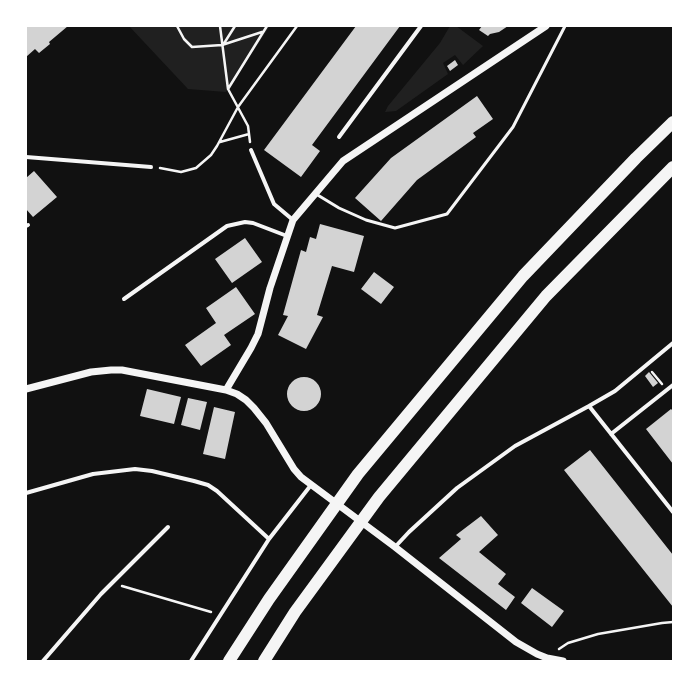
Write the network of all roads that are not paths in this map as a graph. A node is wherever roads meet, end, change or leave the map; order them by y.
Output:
1 (422, 26) edge
2 (546, 26) edge
3 (565, 26) edge
4 (673, 122) edge
5 (339, 137) dead end
6 (250, 150) road end
7 (26, 157) edge
8 (151, 167) road end
9 (673, 167) edge
10 (316, 194) junction
11 (293, 220) junction
12 (287, 236) junction
13 (124, 299) dead end
14 (673, 343) edge
15 (673, 385) edge
16 (26, 389) edge
17 (226, 390) junction
18 (589, 406) junction
19 (610, 434) junction
20 (311, 485) junction
21 (26, 494) edge
22 (673, 512) edge
23 (168, 527) dead end
24 (269, 539) junction
25 (395, 547) junction
26 (43, 661) edge
27 (190, 661) edge
28 (229, 661) edge
29 (264, 661) edge
30 (563, 661) edge

1 - 5 street
2 - 10 street
3 - 10 lane
4 - 28 highway
6 - 11 street
7 - 8 street
9 - 29 highway
10 - 11 street
11 - 12 street
12 - 13 street
12 - 17 street
14 - 18 street
15 - 19 street
16 - 17 street
17 - 20 street
18 - 19 street
18 - 25 street
19 - 22 street
20 - 24 street
20 - 25 street
21 - 24 street
23 - 26 street
24 - 27 street
25 - 30 street

